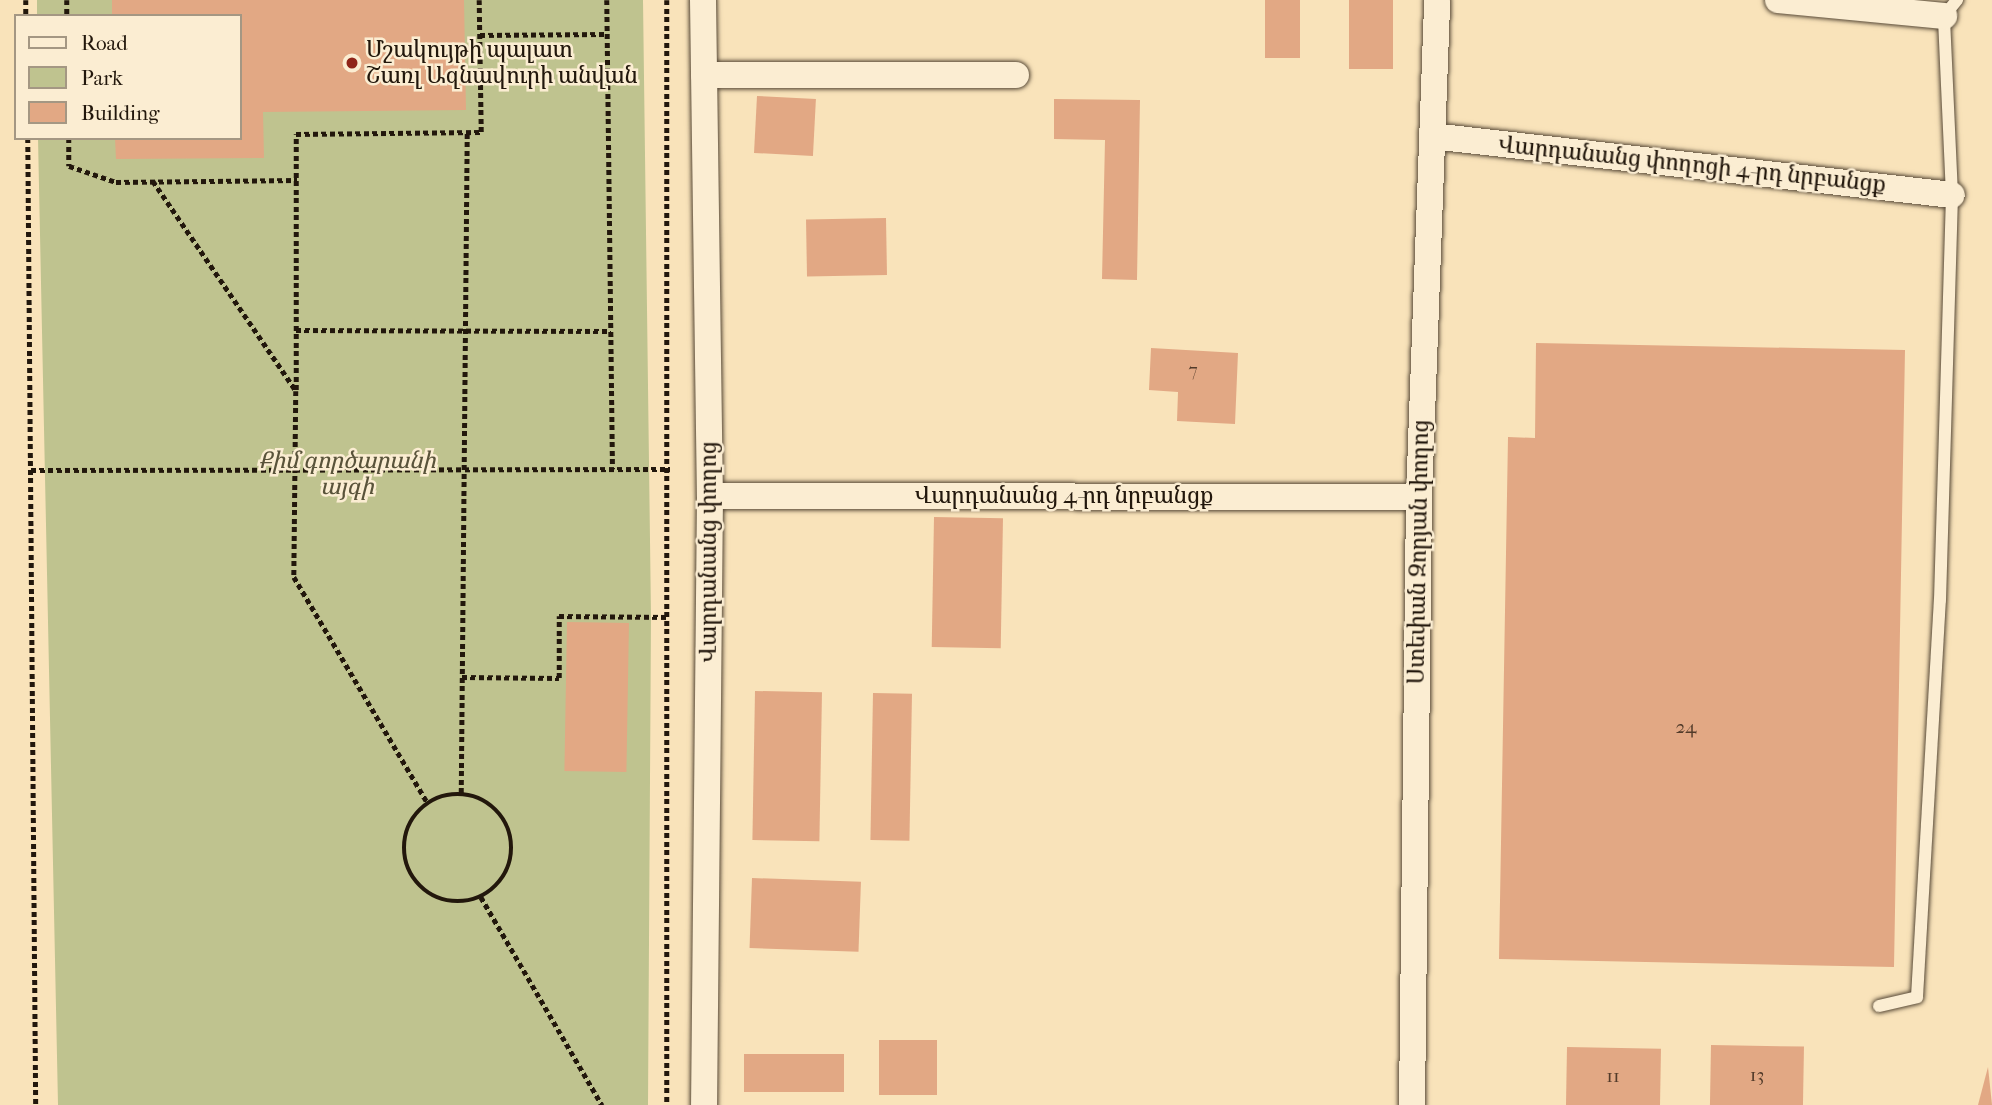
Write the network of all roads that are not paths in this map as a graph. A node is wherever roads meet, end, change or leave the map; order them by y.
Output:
1 (703, 0) edge
2 (1437, 0) edge
3 (1778, 0) edge
4 (1951, 8) edge
5 (704, 75) junction
6 (1016, 75) dead end
7 (1432, 136) junction
8 (1952, 195) junction
9 (710, 496) junction
10 (1419, 497) junction
11 (1878, 1006) dead end
12 (704, 1105) edge
13 (1412, 1105) edge

1 - 5 street, Վարդանանց փողոց
2 - 7 street, Ստեփան Զորյան փողոց
3 - 4 street
4 - 8 lane
5 - 6 street
5 - 9 street, Վարդանանց փողոց
7 - 8 street, Վարդանանց փողոցի 4-րդ նրբանցք
7 - 10 street, Ստեփան Զորյան փողոց
8 - 11 lane
9 - 10 street, Վարդանանց 4-րդ նրբանցք
9 - 12 street, Վարդանանց փողոց
10 - 13 street, Ստեփան Զորյան փողոց

